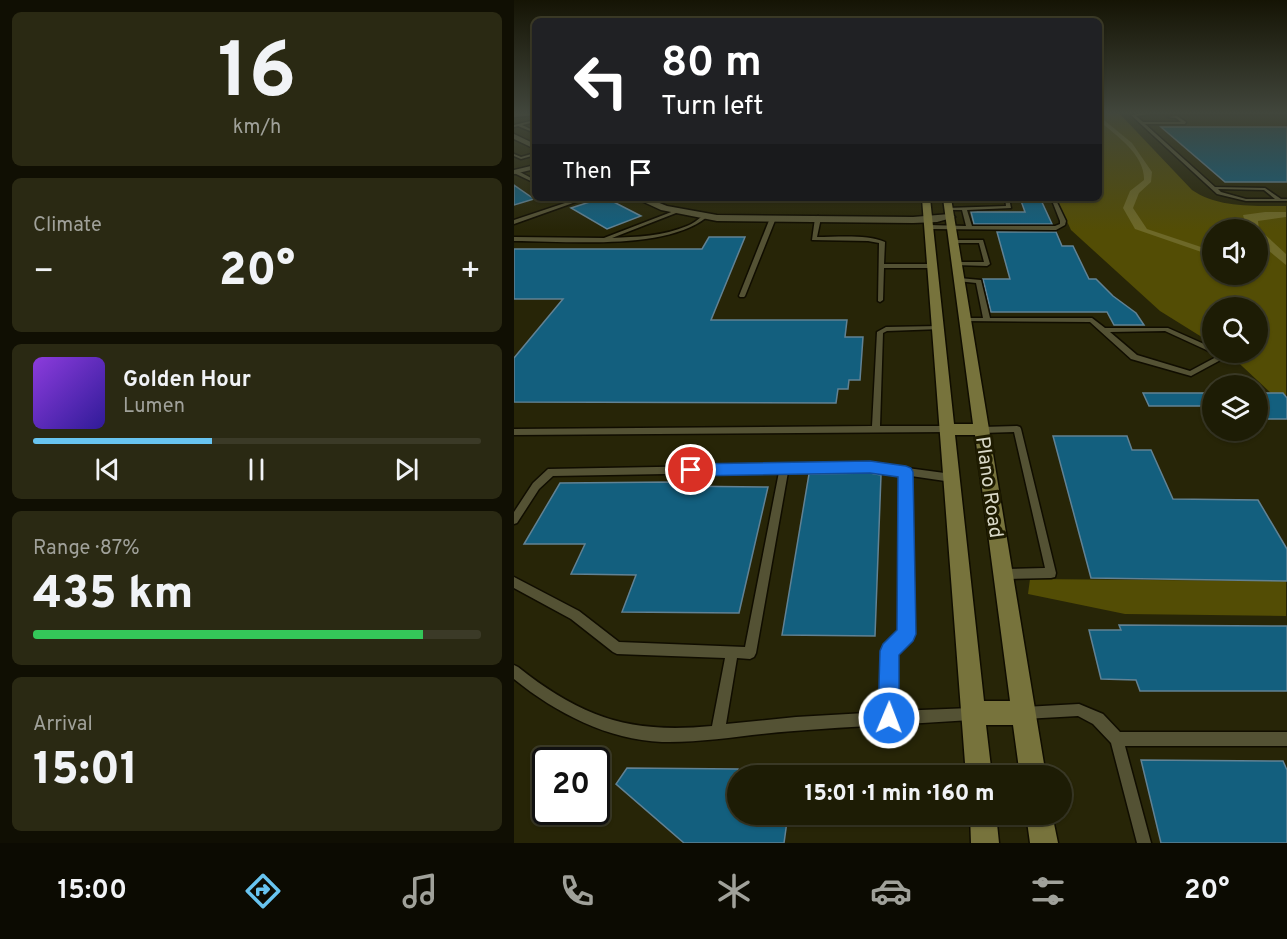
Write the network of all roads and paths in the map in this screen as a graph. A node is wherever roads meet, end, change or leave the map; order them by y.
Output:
1 (1173, 151) edge
2 (514, 155) edge
3 (532, 155) edge
4 (532, 168) edge
5 (515, 172) edge
6 (532, 178) edge
7 (528, 179) junction
8 (532, 181) edge
9 (1214, 188) junction
10 (1283, 200) edge
11 (576, 201) edge
12 (646, 201) edge
13 (926, 201) edge
14 (947, 201) edge
15 (1008, 201) edge
16 (1054, 201) edge
17 (964, 209) junction
18 (674, 212) junction
19 (705, 217) junction
20 (773, 218) junction
21 (818, 218) junction
22 (950, 218) junction
23 (928, 220) junction
24 (514, 222) edge
25 (969, 226) junction
26 (514, 239) edge
27 (603, 239) junction
28 (954, 241) junction
29 (957, 264) junction
30 (881, 266) junction
31 (932, 266) junction
32 (960, 280) junction
33 (742, 296) dead end
34 (880, 300) dead end
35 (966, 320) junction
36 (987, 320) junction
37 (939, 328) junction
38 (1101, 330) junction
39 (1202, 346) edge
40 (1211, 363) edge
41 (948, 429) junction
42 (876, 430) junction
43 (982, 430) junction
44 (514, 432) edge
45 (784, 469) junction
46 (906, 472) junction
47 (952, 478) junction
48 (514, 520) edge
49 (1003, 574) junction
50 (514, 582) edge
51 (732, 653) junction
52 (514, 671) edge
53 (974, 713) junction
54 (1024, 713) junction
55 (889, 718) junction
56 (718, 730) junction
57 (1117, 739) junction
58 (1286, 739) edge
59 (978, 765) edge
60 (1031, 765) edge
61 (984, 825) edge
62 (1041, 825) edge
63 (985, 843) edge
64 (1044, 843) edge
65 (1144, 843) edge

1 - 9 lane
2 - 3 lane
4 - 5 street
5 - 7 lane
6 - 7 lane
7 - 8 lane
9 - 10 lane
9 - 10 lane
11 - 24 lane
12 - 18 street
13 - 23 main road, Plano Road
14 - 22 main road, Plano Road
15 - 17 lane
16 - 25 lane
17 - 22 lane
17 - 25 lane
18 - 19 street
18 - 27 lane
19 - 20 street
19 - 27 lane
20 - 21 street
20 - 33 lane
21 - 23 street
21 - 30 lane
22 - 23 street
22 - 25 lane
22 - 28 main road, Plano Road
23 - 31 main road, Plano Road
26 - 27 lane
28 - 29 main road, Plano Road
28 - 29 lane
29 - 32 main road, Plano Road
30 - 31 lane
30 - 34 lane
31 - 37 main road, Plano Road
32 - 35 main road, Plano Road
32 - 36 lane
35 - 36 lane
35 - 43 main road, Plano Road
36 - 38 lane
37 - 41 main road, Plano Road
37 - 42 lane
38 - 39 lane
38 - 40 lane
41 - 42 lane
41 - 43 main road
41 - 47 main road, Plano Road
42 - 44 lane
43 - 49 main road, Plano Road
43 - 49 lane
45 - 46 lane
45 - 48 lane
45 - 51 lane
46 - 47 lane
46 - 55 lane
47 - 53 main road, Plano Road
49 - 54 main road, Plano Road
50 - 51 lane
51 - 56 lane
52 - 56 lane
53 - 54 main road
53 - 55 lane
53 - 59 main road, Plano Road
54 - 57 lane
54 - 60 main road, Plano Road
55 - 56 lane
57 - 58 lane
57 - 65 lane
61 - 63 main road
62 - 64 main road

